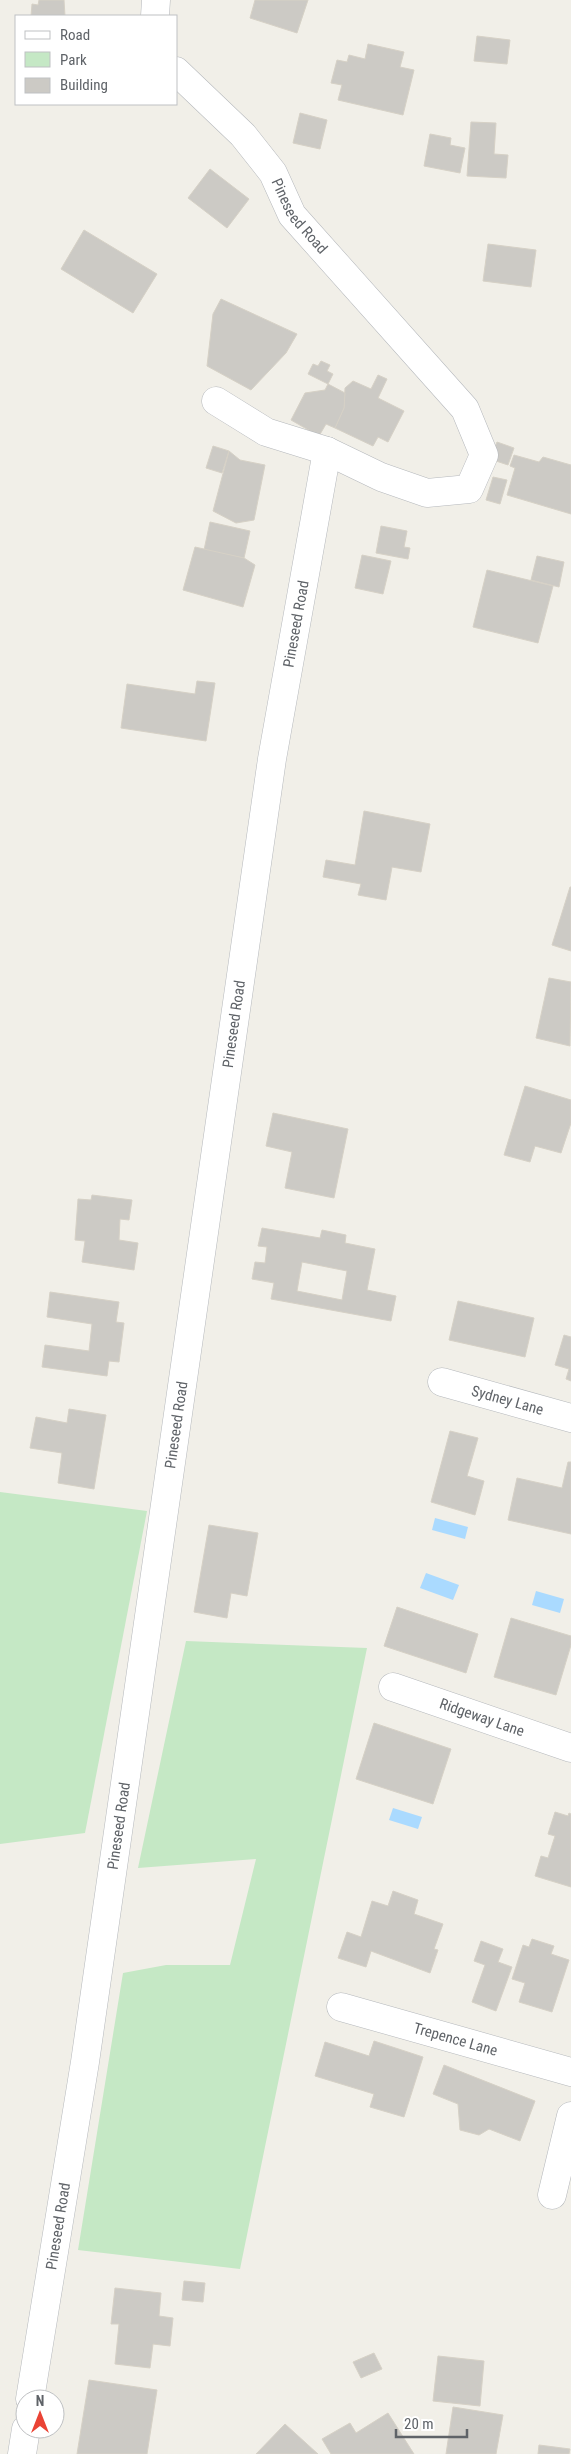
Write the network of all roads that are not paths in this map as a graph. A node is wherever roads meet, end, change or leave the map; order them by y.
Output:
1 (156, 0) edge
2 (155, 15) edge
3 (178, 73) edge
4 (216, 401) dead end
5 (327, 451) junction
6 (442, 1382) dead end
7 (571, 1418) edge
8 (393, 1687) dead end
9 (571, 1748) edge
10 (341, 2007) dead end
11 (571, 2072) edge
12 (571, 2116) edge
13 (552, 2195) dead end
14 (32, 2389) edge
15 (24, 2439) edge
16 (22, 2454) edge

1 - 2 street
3 - 5 street, Pineseed Road
4 - 5 street, Pineseed Road
5 - 14 street, Pineseed Road
6 - 7 street, Sydney Lane
8 - 9 street, Ridgeway Lane
10 - 11 street, Trepence Lane
12 - 13 street
15 - 16 street

